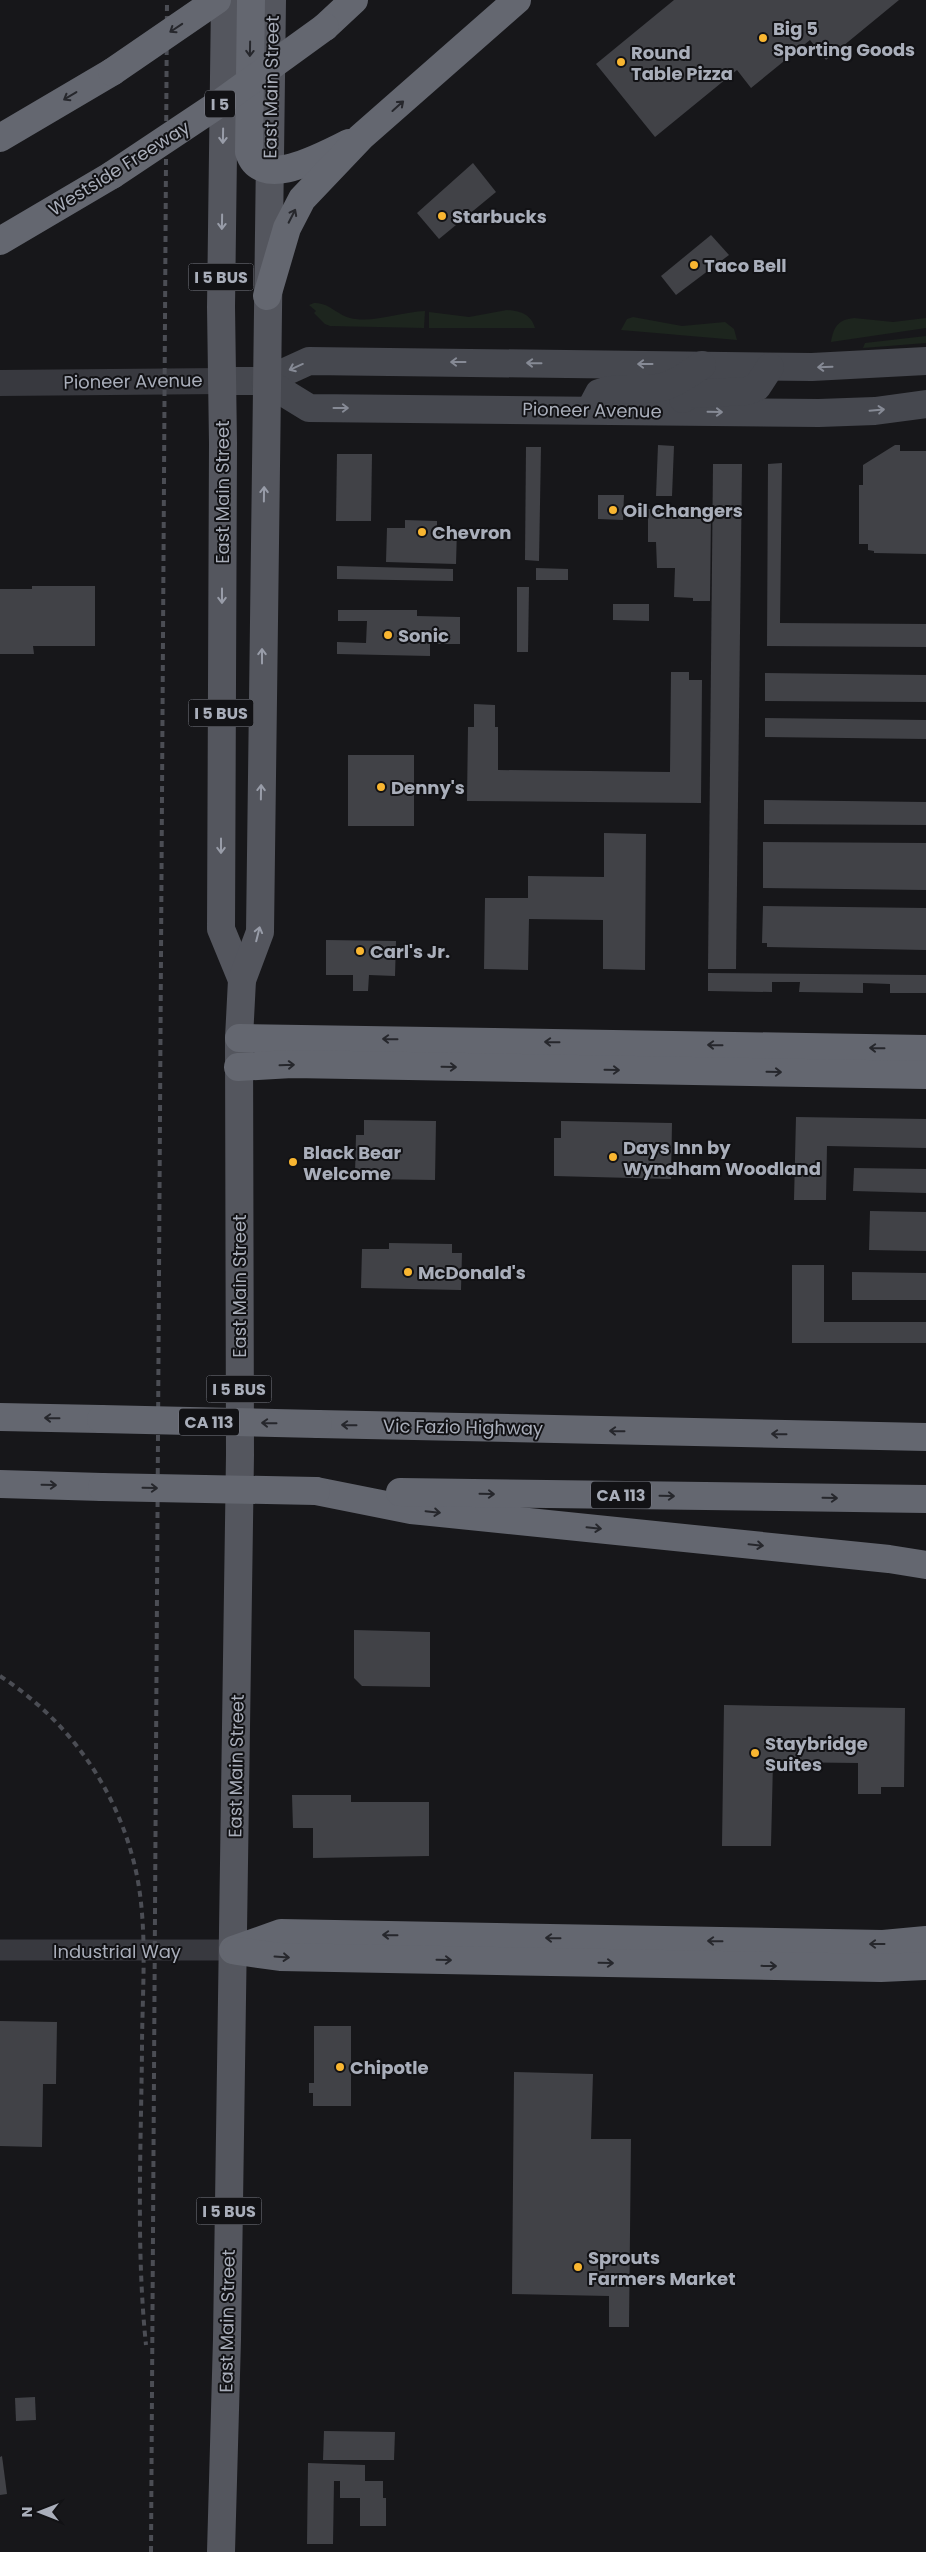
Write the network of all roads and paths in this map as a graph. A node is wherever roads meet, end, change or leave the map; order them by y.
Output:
1 (217, 0) edge
2 (225, 0) edge
3 (251, 0) edge
4 (272, 0) edge
5 (354, 0) edge
6 (517, 0) edge
7 (361, 137) junction
8 (0, 138) edge
9 (269, 170) junction
10 (0, 241) edge
11 (267, 296) junction
12 (926, 361) edge
13 (703, 365) junction
14 (770, 367) junction
15 (222, 380) junction
16 (265, 380) junction
17 (0, 383) edge
18 (926, 404) edge
19 (590, 410) junction
20 (665, 411) junction
21 (221, 720) junction
22 (260, 841) junction
23 (242, 980) junction
24 (239, 1038) junction
25 (926, 1049) edge
26 (238, 1068) junction
27 (926, 1075) edge
28 (0, 1417) edge
29 (926, 1424) edge
30 (828, 1435) junction
31 (926, 1436) edge
32 (0, 1484) edge
33 (316, 1491) junction
34 (926, 1499) edge
35 (926, 1565) edge
36 (926, 1940) edge
37 (0, 1950) edge
38 (233, 1950) junction
39 (926, 1966) edge
40 (222, 2552) edge

1 -> 8 highway, bridge
2 -> 15 main road, East Main Street / I 5 BUS
3 -> 9 highway
4 - 9 main road, East Main Street
5 - 10 highway, Westside Freeway / I 5, bridge
7 -> 6 highway
7 - 9 highway
11 -> 7 highway
9 - 11 main road, East Main Street / I 5 BUS
11 - 16 main road, East Main Street / I 5 BUS
12 -> 14 main road, Pioneer Avenue
13 - 14 main road, Pioneer Avenue
13 -> 16 main road, Pioneer Avenue
13 - 19 main road
14 - 20 main road
15 - 16 main road, Pioneer Avenue
15 - 17 street, Pioneer Avenue
15 -> 21 main road, East Main Street / I 5 BUS
16 -> 19 main road, Pioneer Avenue
22 -> 16 main road, East Main Street / I 5 BUS
20 -> 18 main road, Pioneer Avenue
19 - 20 main road, Pioneer Avenue
21 - 22 main road
21 -> 23 main road, East Main Street / I 5 BUS
23 -> 22 main road, East Main Street / I 5 BUS
23 - 24 main road, East Main Street / I 5 BUS
25 -> 24 highway
24 - 26 main road, East Main Street / I 5 BUS
26 -> 27 highway
26 - 38 main road, East Main Street / I 5 BUS
30 -> 28 highway, Vic Fazio Highway / CA 113, bridge
29 - 30 highway
30 - 31 highway, Vic Fazio Highway / CA 113
32 -> 33 highway, CA 113, bridge
33 -> 34 highway, CA 113
33 -> 35 highway
36 -> 38 highway
37 - 38 street, Industrial Way
38 -> 39 highway
38 - 40 main road, East Main Street / I 5 BUS

